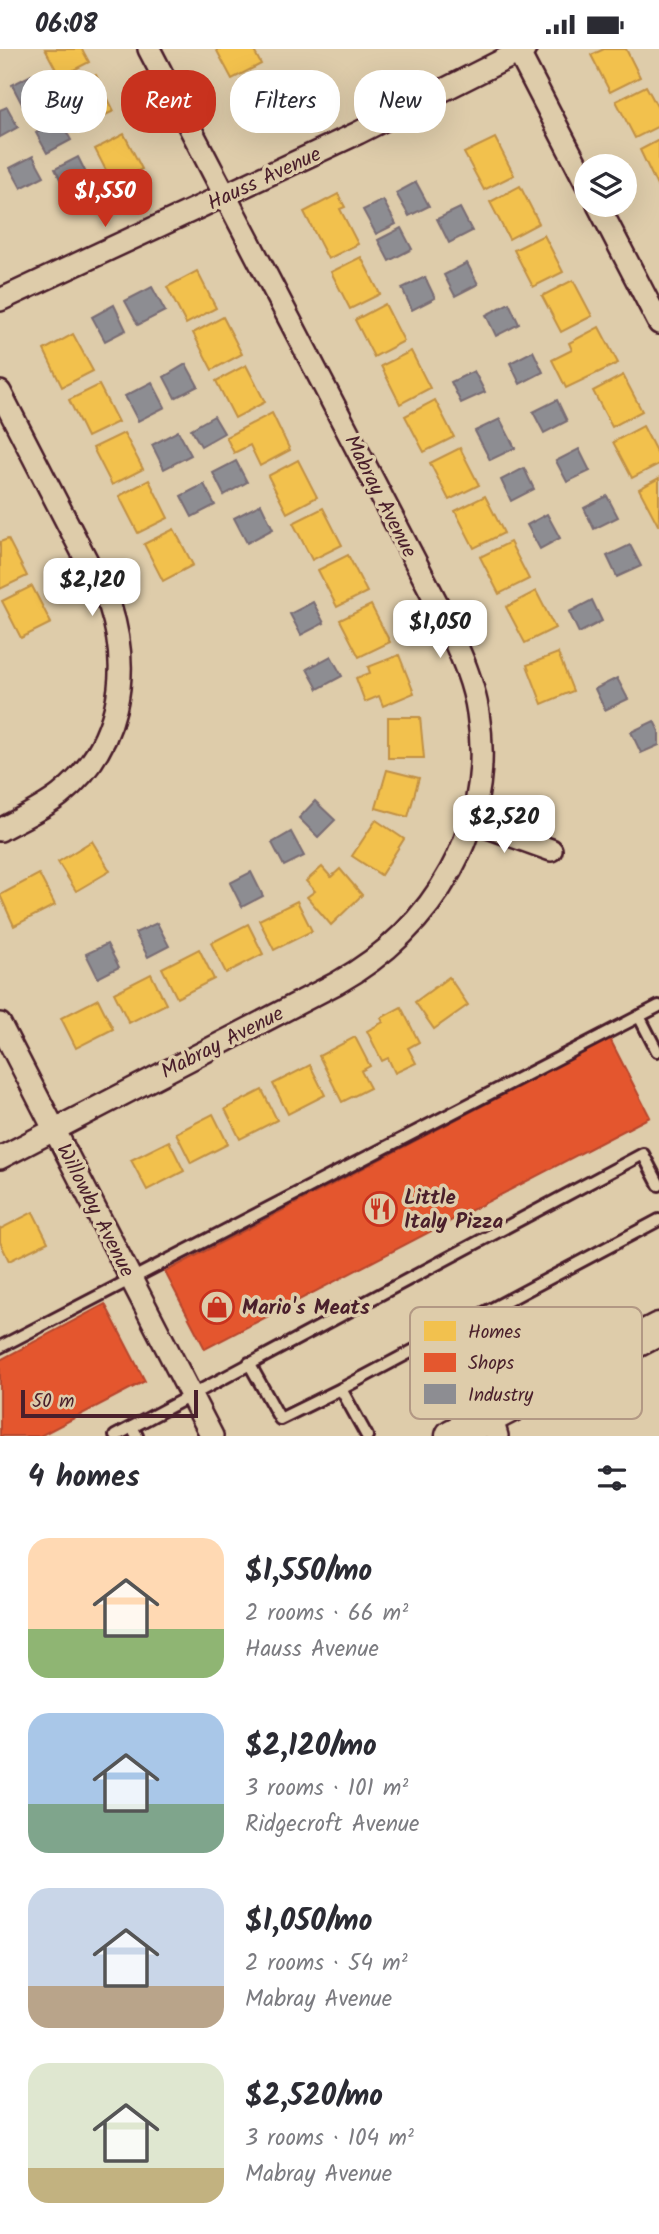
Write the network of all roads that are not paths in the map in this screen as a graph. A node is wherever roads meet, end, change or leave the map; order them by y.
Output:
1 (149, 49) edge
2 (520, 50) edge
3 (574, 159) edge
4 (227, 196) junction
5 (604, 217) edge
6 (0, 300) edge
7 (659, 323) edge
8 (0, 393) edge
9 (471, 821) junction
10 (0, 829) edge
11 (551, 850) dead end
12 (659, 1006) edge
13 (639, 1016) junction
14 (0, 1024) edge
15 (658, 1051) edge
16 (54, 1129) junction
17 (0, 1158) edge
18 (659, 1185) edge
19 (659, 1220) edge
20 (131, 1279) junction
21 (495, 1307) edge
22 (659, 1329) edge
23 (642, 1339) edge
24 (0, 1347) edge
25 (410, 1352) edge
26 (249, 1363) junction
27 (341, 1389) junction
28 (192, 1395) junction
29 (494, 1426) edge
30 (134, 1432) edge
31 (115, 1436) edge
32 (212, 1436) edge
33 (367, 1436) edge
34 (452, 1436) edge

1 - 4 street, Mabray Avenue
2 - 3 street
2 - 4 street, Hauss Avenue
4 - 6 street, Hauss Avenue
4 - 9 street, Mabray Avenue
5 - 7 street
8 - 10 street
9 - 11 street
9 - 16 street, Mabray Avenue
12 - 13 lane
13 - 15 lane
13 - 20 lane
14 - 16 street, Willowby Avenue
16 - 17 street, Mabray Avenue
16 - 20 street, Willowby Avenue
18 - 26 lane
19 - 21 lane
20 - 24 lane
20 - 28 street, Willowby Avenue
22 - 23 main road
25 - 27 lane
26 - 27 lane
26 - 28 lane
27 - 33 lane
28 - 30 lane
28 - 32 street, Willowby Avenue
29 - 34 main road
30 - 31 lane

